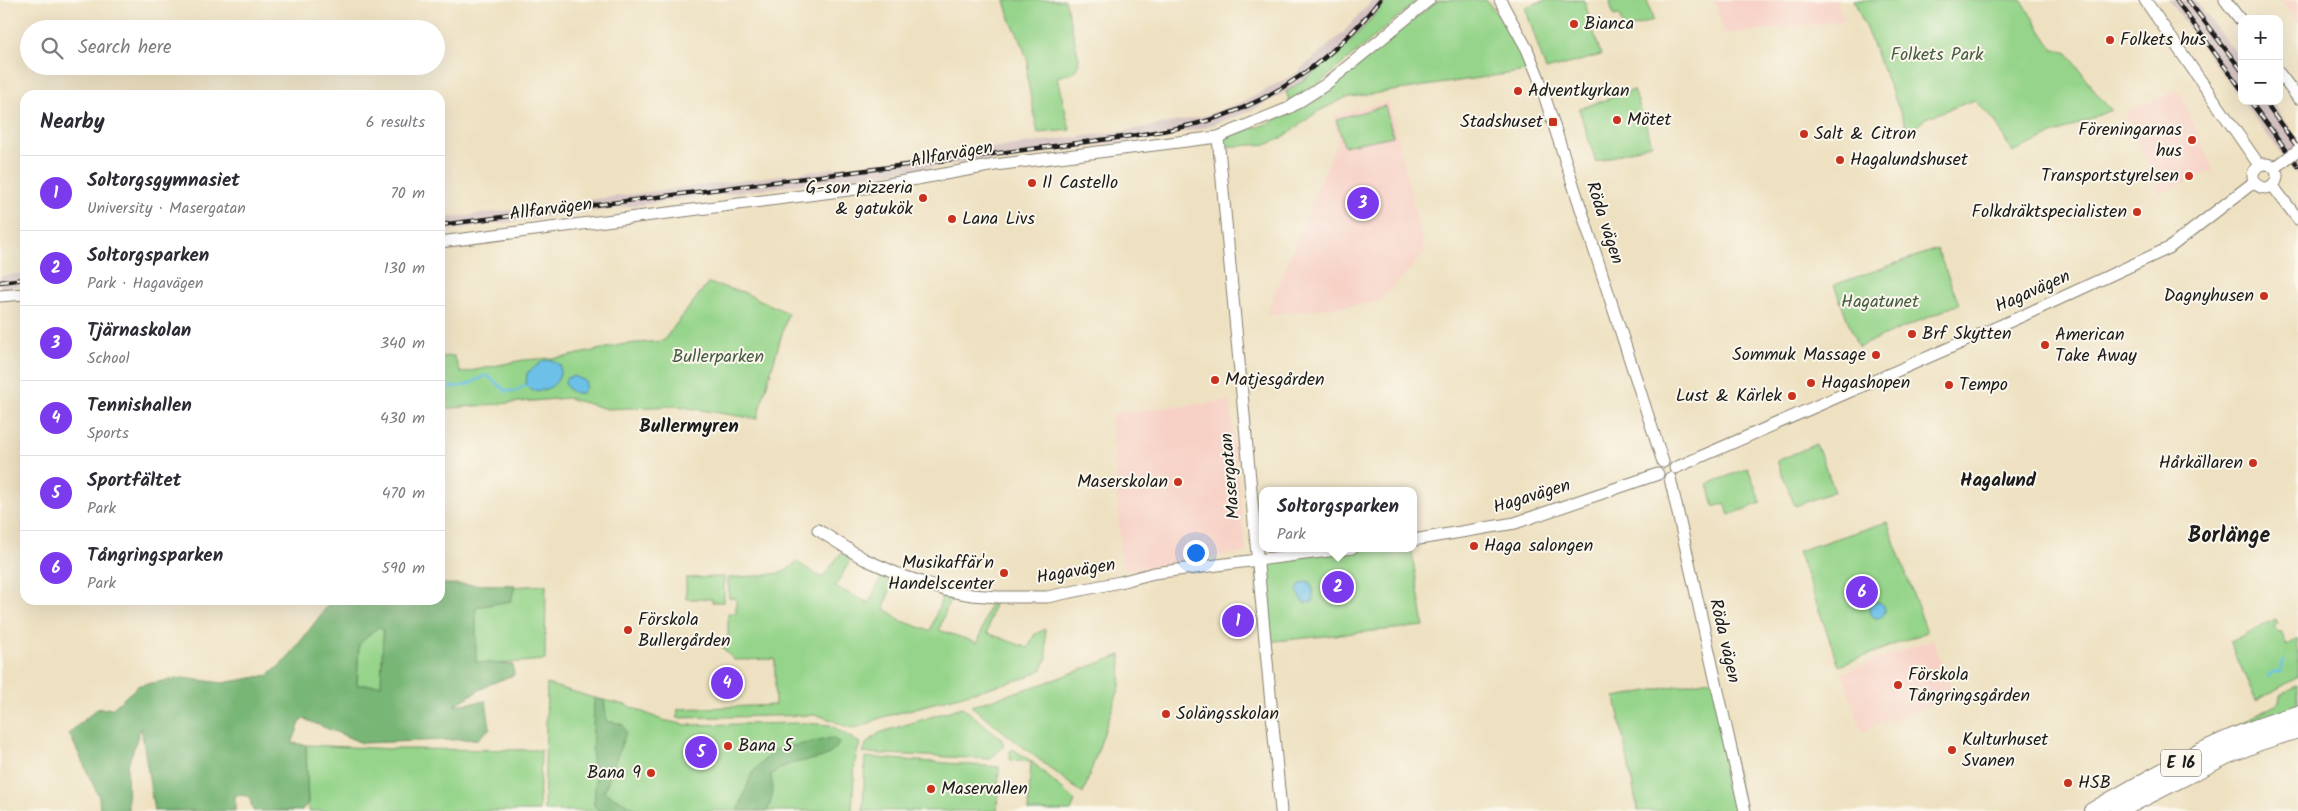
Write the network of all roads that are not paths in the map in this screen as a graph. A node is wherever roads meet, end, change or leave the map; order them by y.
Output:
1 (1429, 0) edge
2 (1500, 0) edge
3 (2145, 0) edge
4 (2225, 0) edge
5 (2238, 17) edge
6 (2283, 78) edge
7 (2298, 98) edge
8 (1218, 137) junction
9 (2298, 150) edge
10 (2259, 165) junction
11 (2276, 167) junction
12 (2254, 182) junction
13 (2272, 185) junction
14 (2298, 219) edge
15 (445, 241) edge
16 (20, 294) edge
17 (0, 296) edge
18 (1663, 462) junction
19 (1672, 473) junction
20 (1658, 474) junction
21 (818, 530) dead end
22 (1417, 539) edge
23 (1322, 552) edge
24 (1256, 561) junction
25 (2298, 714) edge
26 (2298, 730) edge
27 (1281, 811) edge
28 (1745, 811) edge
29 (2092, 811) edge
30 (2118, 811) edge

1 - 8 street, Allfarvägen
2 - 18 street, Röda vägen
3 - 10 street
4 - 5 street
6 - 7 street
8 - 15 street, Allfarvägen
8 - 24 street, Masergatan
9 - 11 street, bridge
10 - 11 street
10 - 12 street
11 - 13 street
12 - 13 street
12 - 19 street, Hagavägen
13 - 14 street
16 - 17 street
18 - 19 street
18 - 20 street
19 - 20 street
19 - 28 street, Röda vägen
20 - 22 street, Hagavägen
21 - 24 street, Hagavägen
23 - 24 street, Hagavägen
24 - 27 street, Masergatan
25 - 29 highway, E 16
26 - 30 highway, E 16

